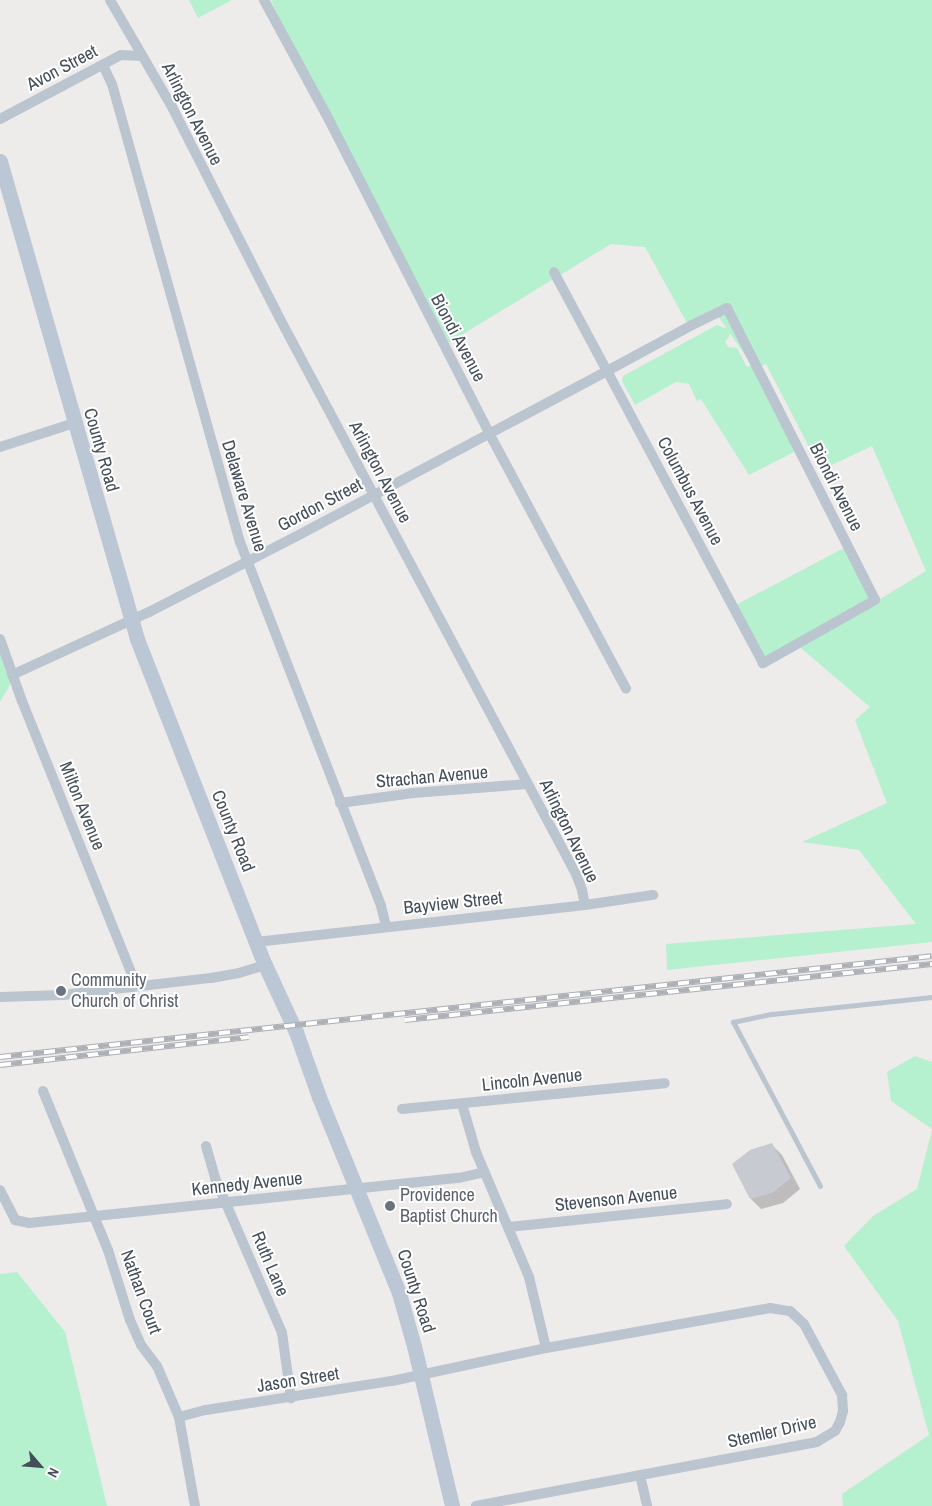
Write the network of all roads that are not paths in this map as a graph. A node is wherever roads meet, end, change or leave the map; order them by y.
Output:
1 (110, 0) edge
2 (264, 0) edge
3 (142, 56) junction
4 (103, 65) junction
5 (0, 119) edge
6 (0, 161) edge
7 (554, 272) dead end
8 (727, 308) joint
9 (607, 371) junction
10 (74, 424) junction
11 (490, 433) junction
12 (0, 447) edge
13 (374, 495) junction
14 (247, 562) junction
15 (131, 621) junction
16 (826, 628) joint
17 (0, 639) edge
18 (12, 675) junction
19 (626, 689) dead end
20 (528, 784) junction
21 (340, 803) junction
22 (653, 895) dead end
23 (585, 906) junction
24 (386, 926) junction
25 (256, 942) junction
26 (265, 965) junction
27 (136, 985) junction
28 (0, 997) edge
29 (932, 997) edge
30 (665, 1083) dead end
31 (43, 1091) dead end
32 (462, 1104) junction
33 (402, 1109) dead end
34 (206, 1146) dead end
35 (484, 1172) junction
36 (820, 1186) dead end
37 (357, 1189) junction
38 (0, 1190) edge
39 (226, 1202) junction
40 (727, 1204) dead end
41 (94, 1217) junction
42 (509, 1227) junction
43 (546, 1348) junction
44 (421, 1374) junction
45 (292, 1398) junction
46 (179, 1417) junction
47 (640, 1475) junction
48 (195, 1506) edge
49 (452, 1506) edge
50 (476, 1506) edge
51 (648, 1506) edge

1 - 3 street
2 - 11 street, Biondi Avenue
3 - 4 street, Avon Street
3 - 13 street, Arlington Avenue
4 - 5 street, Avon Street
4 - 14 street, Delaware Avenue
6 - 10 street, County Road
7 - 9 street, Columbus Avenue
8 - 9 street, Gordon Street
8 - 16 street, Biondi Avenue
9 - 11 street, Gordon Street
9 - 16 street, Columbus Avenue
10 - 12 street
10 - 15 street, County Road
11 - 13 street, Gordon Street
11 - 19 street, Biondi Avenue
13 - 14 street, Gordon Street
13 - 20 street, Arlington Avenue
14 - 15 street, Gordon Street
14 - 21 street, Delaware Avenue
15 - 18 street, Gordon Street
15 - 25 street, County Road
17 - 18 street, Milton Avenue
18 - 27 street, Milton Avenue
20 - 21 street, Strachan Avenue
20 - 23 street, Arlington Avenue
21 - 24 street, Delaware Avenue
22 - 23 street, Bayview Street
23 - 24 street, Bayview Street
24 - 25 street, Bayview Street
25 - 26 street, County Road
26 - 27 street
26 - 37 street, County Road
27 - 28 street
29 - 36 lane
30 - 32 street, Lincoln Avenue
31 - 41 street, Nathan Court
32 - 33 street, Lincoln Avenue
32 - 35 street
34 - 39 street, Ruth Lane
35 - 37 street, Kennedy Avenue
35 - 42 street
37 - 39 street, Kennedy Avenue
37 - 44 street, County Road
38 - 41 street, Kennedy Avenue
39 - 41 street, Kennedy Avenue
39 - 45 street, Ruth Lane
40 - 42 street, Stevenson Avenue
41 - 46 street, Nathan Court
42 - 43 street
43 - 44 street, Stemler Drive
43 - 47 street, Stemler Drive
44 - 45 street, Jason Street
44 - 49 street, County Road
45 - 46 street, Jason Street
46 - 48 street, Nathan Court
47 - 50 street, Stemler Drive
47 - 51 street

